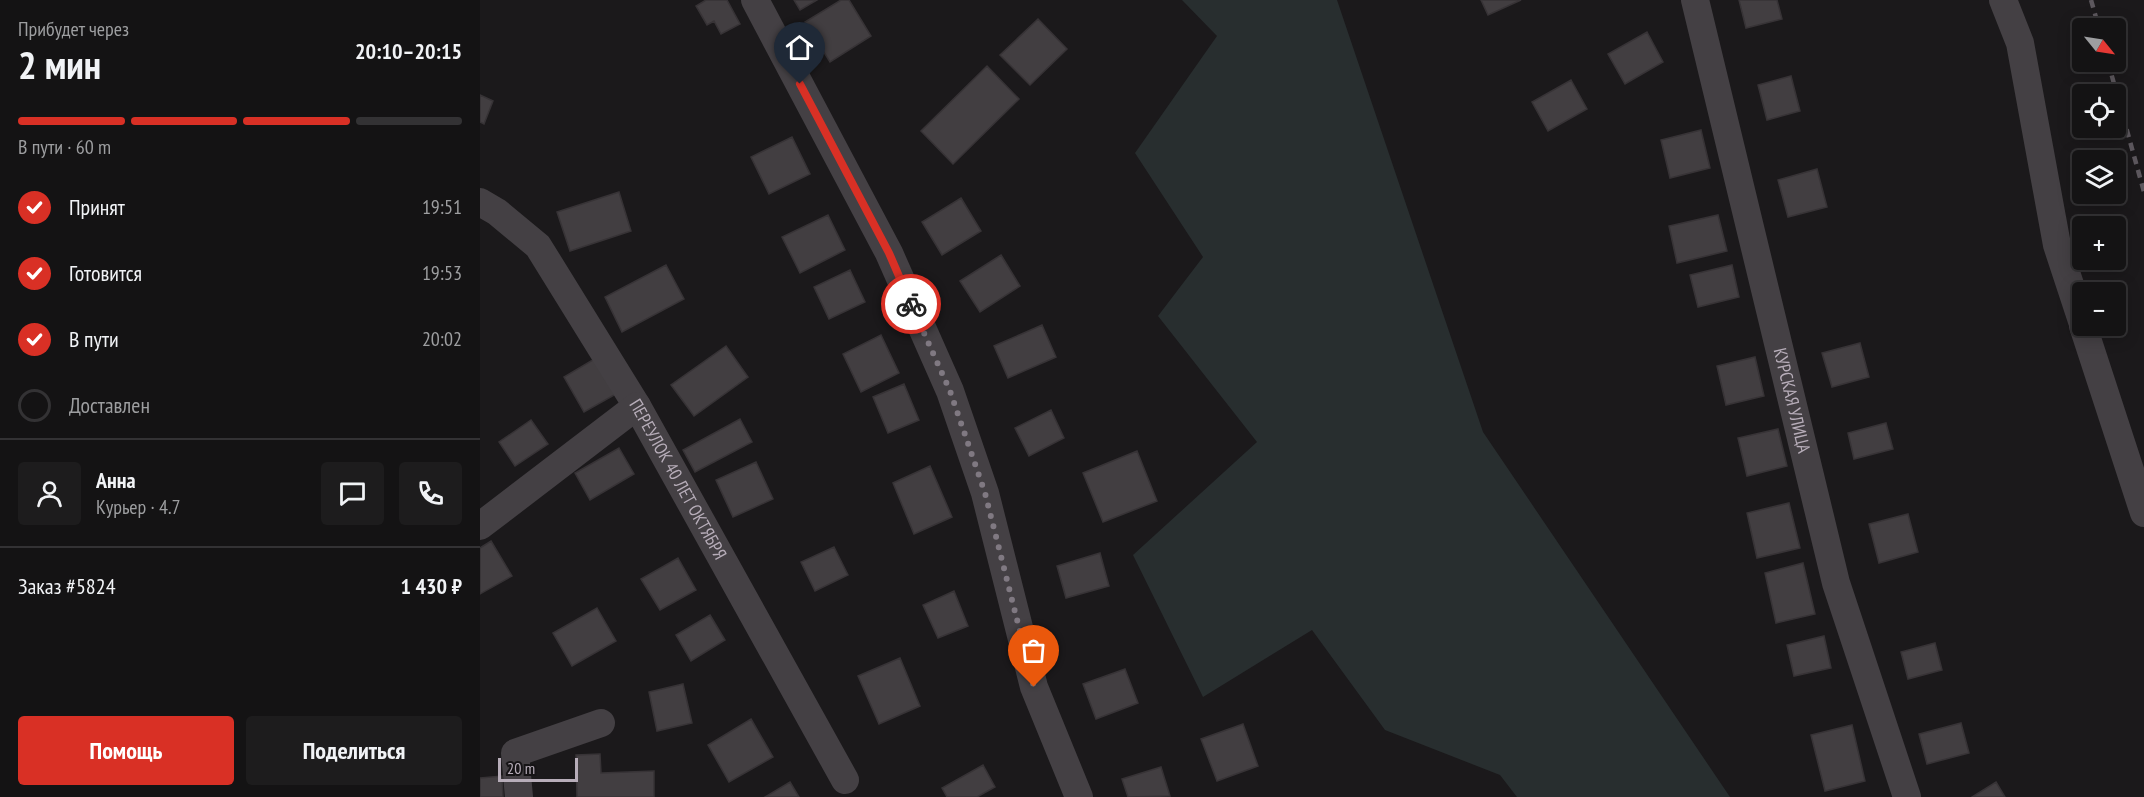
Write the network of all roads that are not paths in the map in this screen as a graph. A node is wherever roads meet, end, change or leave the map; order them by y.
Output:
1 (755, 0) edge
2 (1695, 0) edge
3 (2003, 0) edge
4 (480, 202) edge
5 (2072, 289) edge
6 (2087, 336) edge
7 (637, 406) junction
8 (2144, 513) edge
9 (480, 526) edge
10 (601, 723) dead end
11 (845, 780) dead end
12 (519, 797) edge
13 (1079, 797) edge
14 (1907, 797) edge

1 - 13 street
2 - 14 street, КУРСКАЯ УЛИЦА
3 - 5 street
4 - 7 street, ПЕРЕУЛОК 40 ЛЕТ ОКТЯБРЯ
6 - 8 street
7 - 9 street
7 - 11 street, ПЕРЕУЛОК 40 ЛЕТ ОКТЯБРЯ
10 - 12 street

